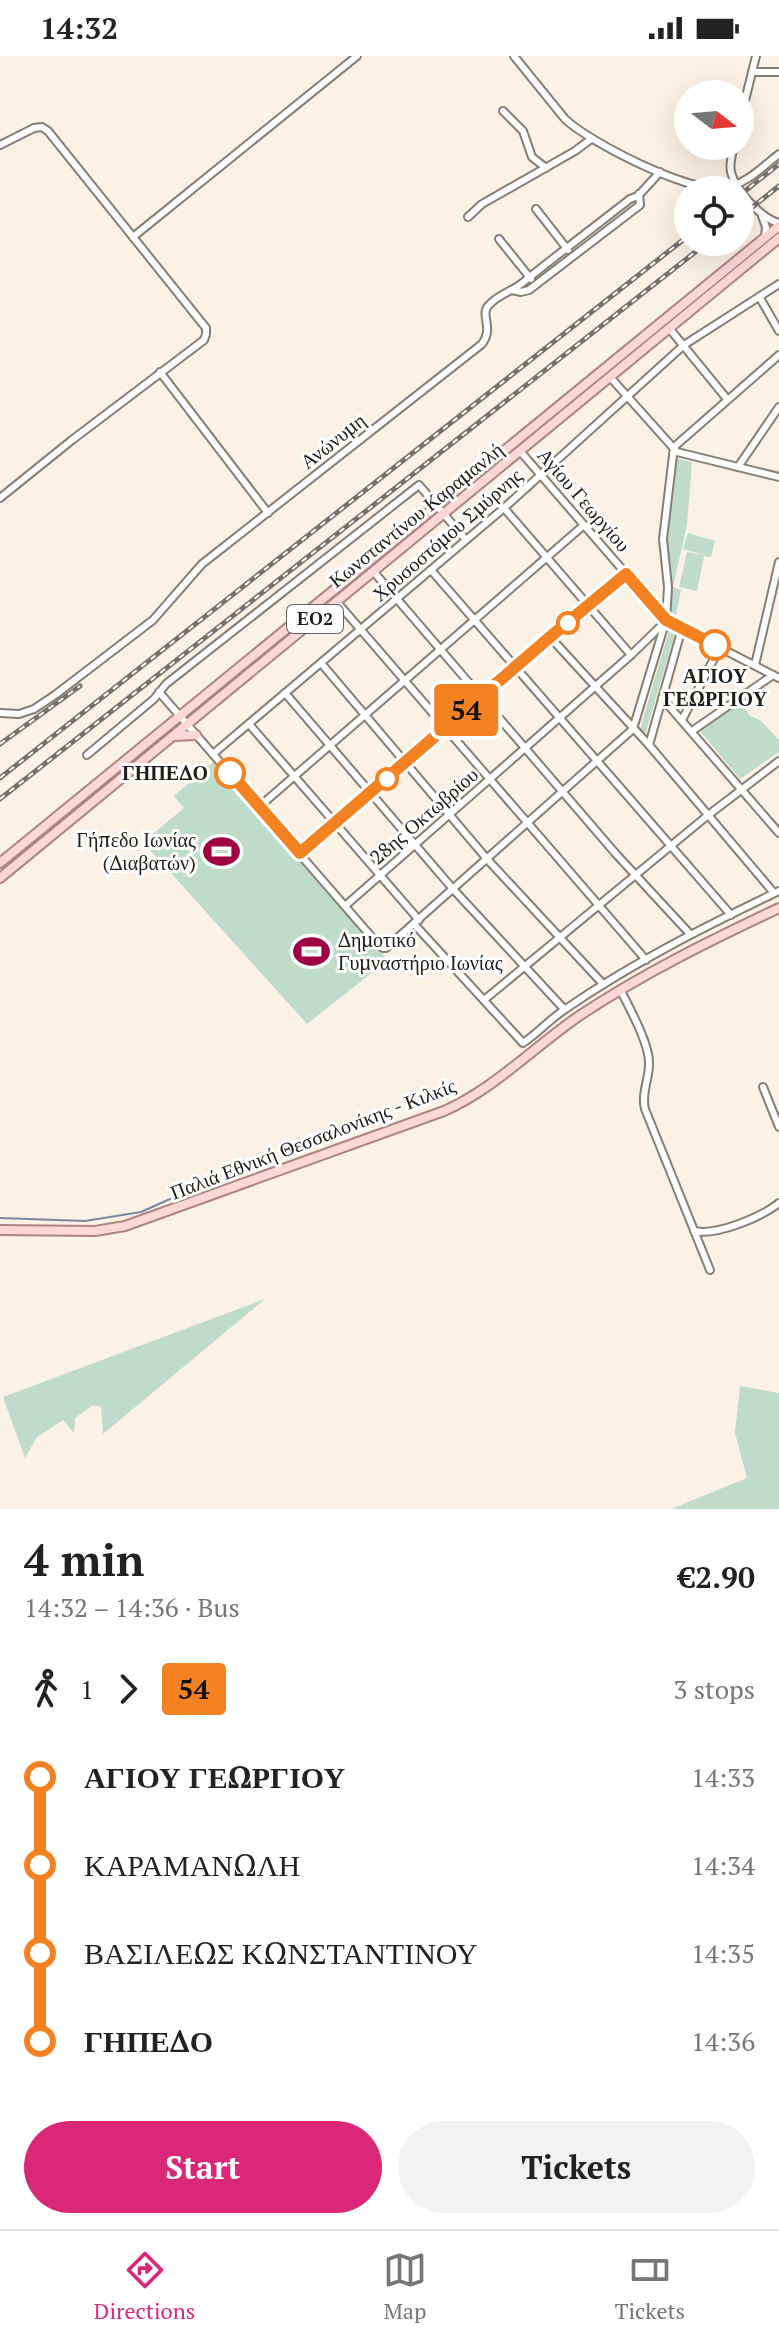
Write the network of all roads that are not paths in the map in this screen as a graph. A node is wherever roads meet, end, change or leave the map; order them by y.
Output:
1 (357, 56) edge
2 (514, 56) edge
3 (756, 56) edge
4 (752, 72) junction
5 (779, 72) edge
6 (750, 80) edge
7 (503, 111) dead end
8 (591, 139) junction
9 (0, 145) edge
10 (779, 154) edge
11 (546, 168) junction
12 (660, 172) junction
13 (752, 176) edge
14 (674, 178) edge
15 (639, 194) junction
16 (754, 206) edge
17 (536, 209) dead end
18 (762, 216) junction
19 (468, 217) dead end
20 (779, 224) edge
21 (133, 237) junction
22 (765, 237) junction
23 (779, 238) edge
24 (499, 239) dead end
25 (567, 248) junction
26 (573, 256) junction
27 (530, 277) junction
28 (779, 284) edge
29 (536, 285) junction
30 (512, 290) junction
31 (760, 298) junction
32 (669, 328) junction
33 (779, 331) edge
34 (684, 345) junction
35 (779, 355) edge
36 (160, 372) junction
37 (610, 377) junction
38 (627, 397) junction
39 (727, 399) junction
40 (779, 407) edge
41 (674, 447) junction
42 (520, 451) junction
43 (738, 467) junction
44 (541, 475) junction
45 (779, 477) edge
46 (0, 498) edge
47 (504, 508) junction
48 (440, 510) junction
49 (268, 513) junction
50 (584, 525) junction
51 (466, 540) junction
52 (547, 557) junction
53 (779, 562) edge
54 (431, 570) junction
55 (373, 571) junction
56 (626, 574) junction
57 (396, 599) junction
58 (336, 601) junction
59 (770, 602) junction
60 (779, 604) edge
61 (589, 606) junction
62 (666, 620) junction
63 (474, 621) junction
64 (682, 628) junction
65 (360, 630) junction
66 (550, 637) junction
67 (720, 647) junction
68 (440, 650) junction
69 (631, 655) junction
70 (321, 663) junction
71 (755, 665) junction
72 (514, 668) junction
73 (776, 676) edge
74 (404, 681) junction
75 (595, 686) junction
76 (159, 692) junction
77 (285, 693) junction
78 (481, 697) junction
79 (662, 698) junction
80 (0, 713) edge
81 (365, 715) junction
82 (559, 718) junction
83 (682, 720) junction
84 (183, 721) junction
85 (249, 724) junction
86 (445, 728) junction
87 (633, 729) junction
88 (692, 731) junction
89 (196, 735) junction
90 (172, 736) junction
91 (330, 745) junction
92 (649, 745) junction
93 (525, 748) junction
94 (213, 754) junction
95 (87, 755) dead end
96 (597, 761) junction
97 (779, 761) edge
98 (406, 762) junction
99 (295, 775) junction
100 (490, 779) junction
101 (741, 788) junction
102 (563, 791) junction
103 (371, 793) junction
104 (260, 806) junction
105 (449, 815) junction
106 (707, 816) junction
107 (528, 822) junction
108 (336, 823) junction
109 (778, 831) edge
110 (415, 845) junction
111 (671, 845) junction
112 (300, 853) junction
113 (487, 859) junction
114 (0, 863) edge
115 (635, 874) junction
116 (381, 875) junction
117 (0, 878) edge
118 (453, 889) junction
119 (777, 892) edge
120 (599, 905) junction
121 (345, 906) junction
122 (779, 908) edge
123 (731, 915) junction
124 (417, 922) junction
125 (690, 934) junction
126 (560, 936) junction
127 (646, 960) junction
128 (524, 966) junction
129 (603, 984) junction
130 (621, 991) junction
131 (484, 1000) junction
132 (564, 1009) junction
133 (763, 1087) dead end
134 (779, 1127) edge
135 (779, 1203) edge
136 (0, 1230) edge
137 (694, 1231) junction
138 (710, 1270) dead end

1 - 21 street
2 - 8 street
3 - 4 street
4 - 5 street
4 - 6 street
7 - 11 street
8 - 11 street
8 - 12 street
9 - 21 street
10 - 13 street
11 - 19 street
12 - 14 street
12 - 15 street, Ανώνυμη
15 - 25 street, Ανώνυμη
15 - 26 street
16 - 18 street
17 - 25 street
18 - 20 street
18 - 22 street
20 - 22 main road, Κωνσταντίνου Καραμανλή / ΕΟ2
21 - 36 street
22 - 48 main road, Κωνσταντίνου Καραμανλή / ΕΟ2
23 - 32 main road, Κωνσταντίνου Καραμανλή / ΕΟ2
24 - 27 street
25 - 26 street
25 - 27 street, Ανώνυμη
26 - 29 street
27 - 29 street
27 - 30 street, Ανώνυμη
28 - 31 street, Χρυσοστόμου Σμύρνης
29 - 30 street
30 - 49 street, Ανώνυμη
31 - 33 street
31 - 34 street, Χρυσοστόμου Σμύρνης
32 - 34 street
32 - 37 main road, Κωνσταντίνου Καραμανλή / ΕΟ2
34 - 38 street, Χρυσοστόμου Σμύρνης
34 - 39 street
35 - 39 street
36 - 46 street
36 - 49 street
37 - 38 street
37 - 42 main road, Κωνσταντίνου Καραμανλή / ΕΟ2
38 - 41 street
38 - 44 street, Χρυσοστόμου Σμύρνης
39 - 41 street
40 - 43 street
41 - 43 street
41 - 62 street
42 - 44 street, Αγίου Γεωργίου
42 - 48 main road, Κωνσταντίνου Καραμανλή / ΕΟ2
43 - 45 street
44 - 47 street, Χρυσοστόμου Σμύρνης
44 - 50 street, Αγίου Γεωργίου
47 - 51 street, Χρυσοστόμου Σμύρνης
47 - 52 street
48 - 51 street
48 - 55 main road, Κωνσταντίνου Καραμανλή / ΕΟ2
48 - 76 street
48 - 84 main road, Κωνσταντίνου Καραμανλή / ΕΟ2
49 - 80 street, Ανώνυμη
50 - 52 street
50 - 56 street, Αγίου Γεωργίου
51 - 54 street, Χρυσοστόμου Σμύρνης
52 - 61 street
52 - 63 street
53 - 59 street
54 - 57 street, Χρυσοστόμου Σμύρνης
54 - 63 street
55 - 57 street
55 - 58 main road, Κωνσταντίνου Καραμανλή / ΕΟ2
56 - 61 street
56 - 62 street, Αγίου Γεωργίου
57 - 65 street, Χρυσοστόμου Σμύρνης
57 - 68 street
58 - 65 street
58 - 84 main road, Κωνσταντίνου Καραμανλή / ΕΟ2
59 - 60 street
59 - 71 street
61 - 66 street
61 - 69 street
62 - 64 street, Αγίου Γεωργίου
62 - 69 street, 28ης Οκτωβρίου
62 - 87 street
63 - 68 street
63 - 72 street
64 - 67 street, Αγίου Γεωργίου
64 - 79 street
65 - 70 street, Χρυσοστόμου Σμύρνης
65 - 74 street
66 - 72 street
66 - 75 street
67 - 71 street, Αγίου Γεωργίου
67 - 83 street
68 - 74 street
68 - 78 street
69 - 75 street, 28ης Οκτωβρίου
70 - 77 street, Χρυσοστόμου Σμύρνης
70 - 81 street
71 - 73 street, Αγίου Γεωργίου
72 - 78 street
72 - 82 street
73 - 88 street
74 - 81 street
74 - 86 street
75 - 82 street, 28ης Οκτωβρίου
75 - 87 street
76 - 84 street
76 - 95 street
77 - 85 street, Χρυσοστόμου Σμύρνης
77 - 91 street
78 - 86 street
78 - 93 street
79 - 83 street
79 - 92 street
81 - 91 street
81 - 98 street
82 - 93 street, 28ης Οκτωβρίου
82 - 96 street
83 - 88 street
84 - 89 street
84 - 90 main road, Κωνσταντίνου Καραμανλή / ΕΟ2
84 - 114 main road, Κωνσταντίνου Καραμανλή / ΕΟ2
85 - 94 street, Χρυσοστόμου Σμύρνης
85 - 99 street
86 - 98 street
86 - 100 street
87 - 92 street
87 - 96 street
88 - 101 street
89 - 90 main road
89 - 94 street
90 - 117 main road, Κωνσταντίνου Καραμανλή / ΕΟ2
91 - 99 street
91 - 103 street
92 - 106 street
93 - 100 street, 28ης Οκτωβρίου
93 - 102 street
94 - 104 street
96 - 102 street
96 - 111 street
97 - 101 street
98 - 103 street
98 - 105 street
99 - 104 street
99 - 108 street
100 - 105 street, 28ης Οκτωβρίου
100 - 107 street
101 - 106 street
101 - 109 street
102 - 107 street
102 - 115 street
103 - 108 street
103 - 110 street
104 - 112 street
105 - 110 street, 28ης Οκτωβρίου
105 - 113 street
106 - 111 street
106 - 119 street
107 - 113 street
107 - 120 street
108 - 112 street
108 - 116 street
110 - 116 street, 28ης Οκτωβρίου
110 - 118 street
111 - 115 street
111 - 123 street
112 - 121 street
113 - 118 street
113 - 126 street
115 - 120 street
115 - 125 street
116 - 121 street, 28ης Οκτωβρίου
116 - 124 street
118 - 124 street
118 - 128 street
119 - 123 street
120 - 126 street
120 - 127 street
121 - 124 street
122 - 130 main road, Παλιά Εθνική Θεσσαλονίκης - Κιλκίς
123 - 125 street
124 - 131 street
125 - 127 street
126 - 128 street
126 - 129 street
127 - 129 street
128 - 131 street
128 - 132 street
129 - 132 street
130 - 136 main road, Παλιά Εθνική Θεσσαλονίκης - Κιλκίς
130 - 137 street
131 - 132 street
133 - 134 street
135 - 137 street
137 - 138 street

